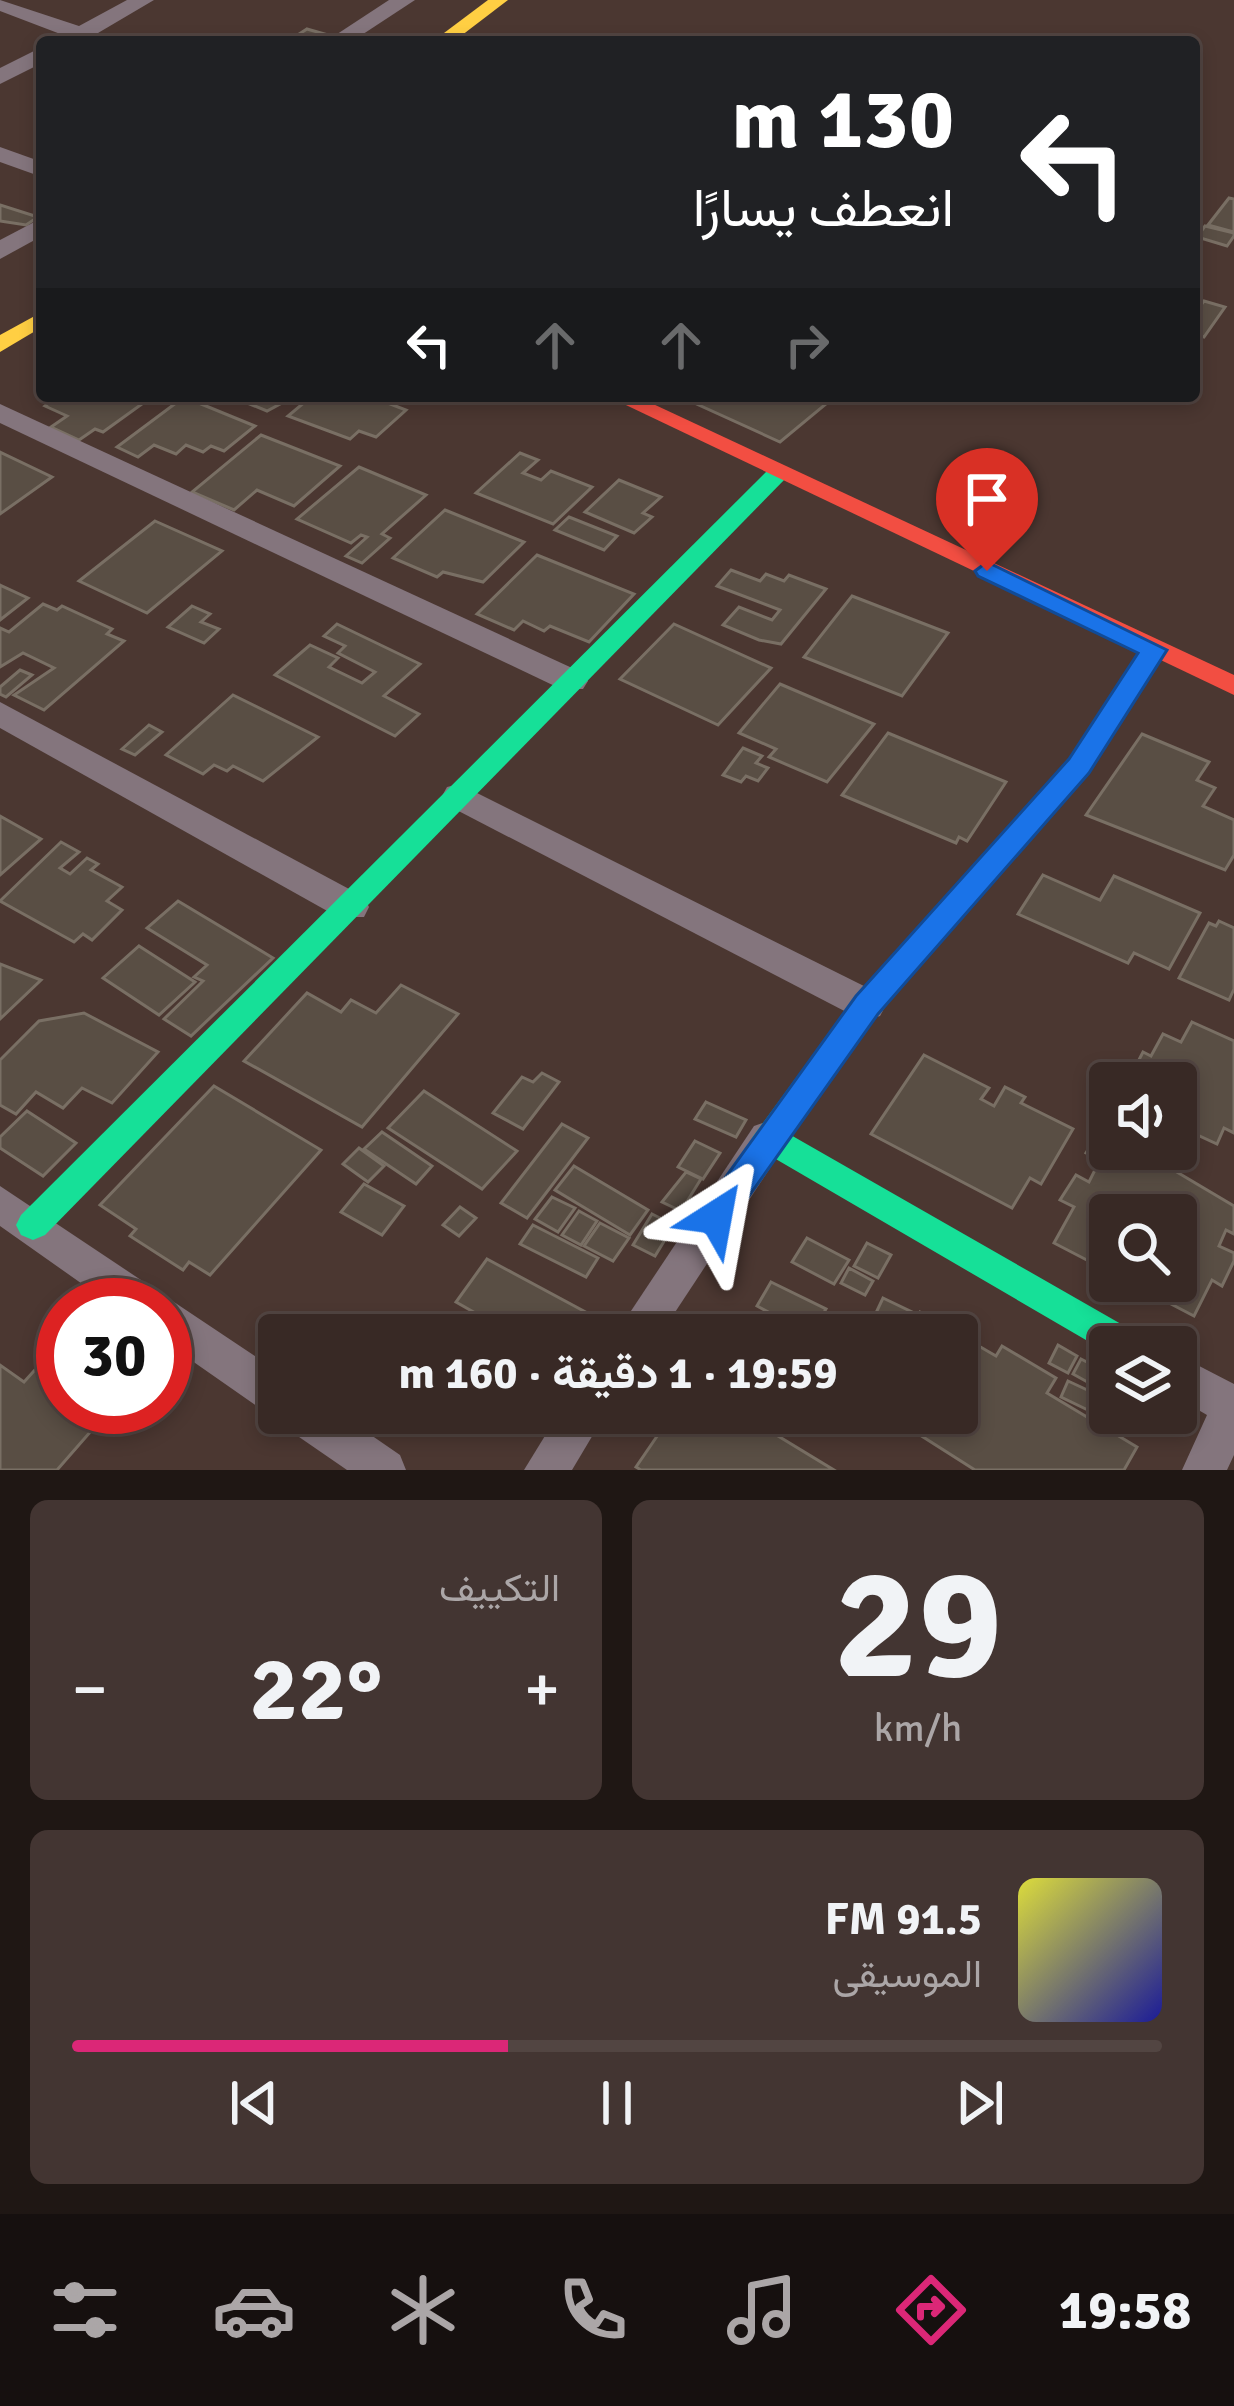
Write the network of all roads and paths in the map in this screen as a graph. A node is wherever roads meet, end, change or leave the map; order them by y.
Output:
1 (143, 0) edge
2 (344, 0) edge
3 (404, 0) edge
4 (499, 0) edge
5 (0, 4) edge
6 (383, 13) junction
7 (75, 36) edge
8 (87, 36) edge
9 (346, 36) edge
10 (450, 36) edge
11 (36, 58) edge
12 (0, 77) edge
13 (0, 154) edge
14 (36, 168) edge
15 (36, 229) edge
16 (0, 251) edge
17 (36, 322) edge
18 (0, 345) edge
19 (630, 402) edge
20 (0, 412) edge
21 (779, 472) junction
22 (1154, 650) junction
23 (572, 681) junction
24 (1234, 686) edge
25 (0, 713) edge
26 (459, 796) junction
27 (351, 907) junction
28 (867, 1005) junction
29 (769, 1138) junction
30 (16, 1214) edge
31 (107, 1278) edge
32 (650, 1314) edge
33 (1094, 1326) edge
34 (192, 1337) edge
35 (258, 1382) edge
36 (1197, 1385) edge
37 (332, 1434) edge
38 (570, 1434) edge
39 (384, 1470) edge
40 (546, 1470) edge
41 (1204, 1470) edge

1 - 8 street
2 - 6 street
3 - 6 street
4 - 10 street
5 - 7 street
6 - 9 street
11 - 12 street
13 - 14 street
15 - 16 street
17 - 18 street
19 - 21 street
20 - 23 street
21 - 22 street
21 - 23 street
22 - 24 street
22 - 28 street
23 - 26 street
25 - 27 street
26 - 27 street
26 - 28 street
27 - 30 street
28 - 29 street
29 - 32 street
29 - 33 street
30 - 31 street
34 - 35 street
36 - 41 street
37 - 39 street
38 - 40 street

